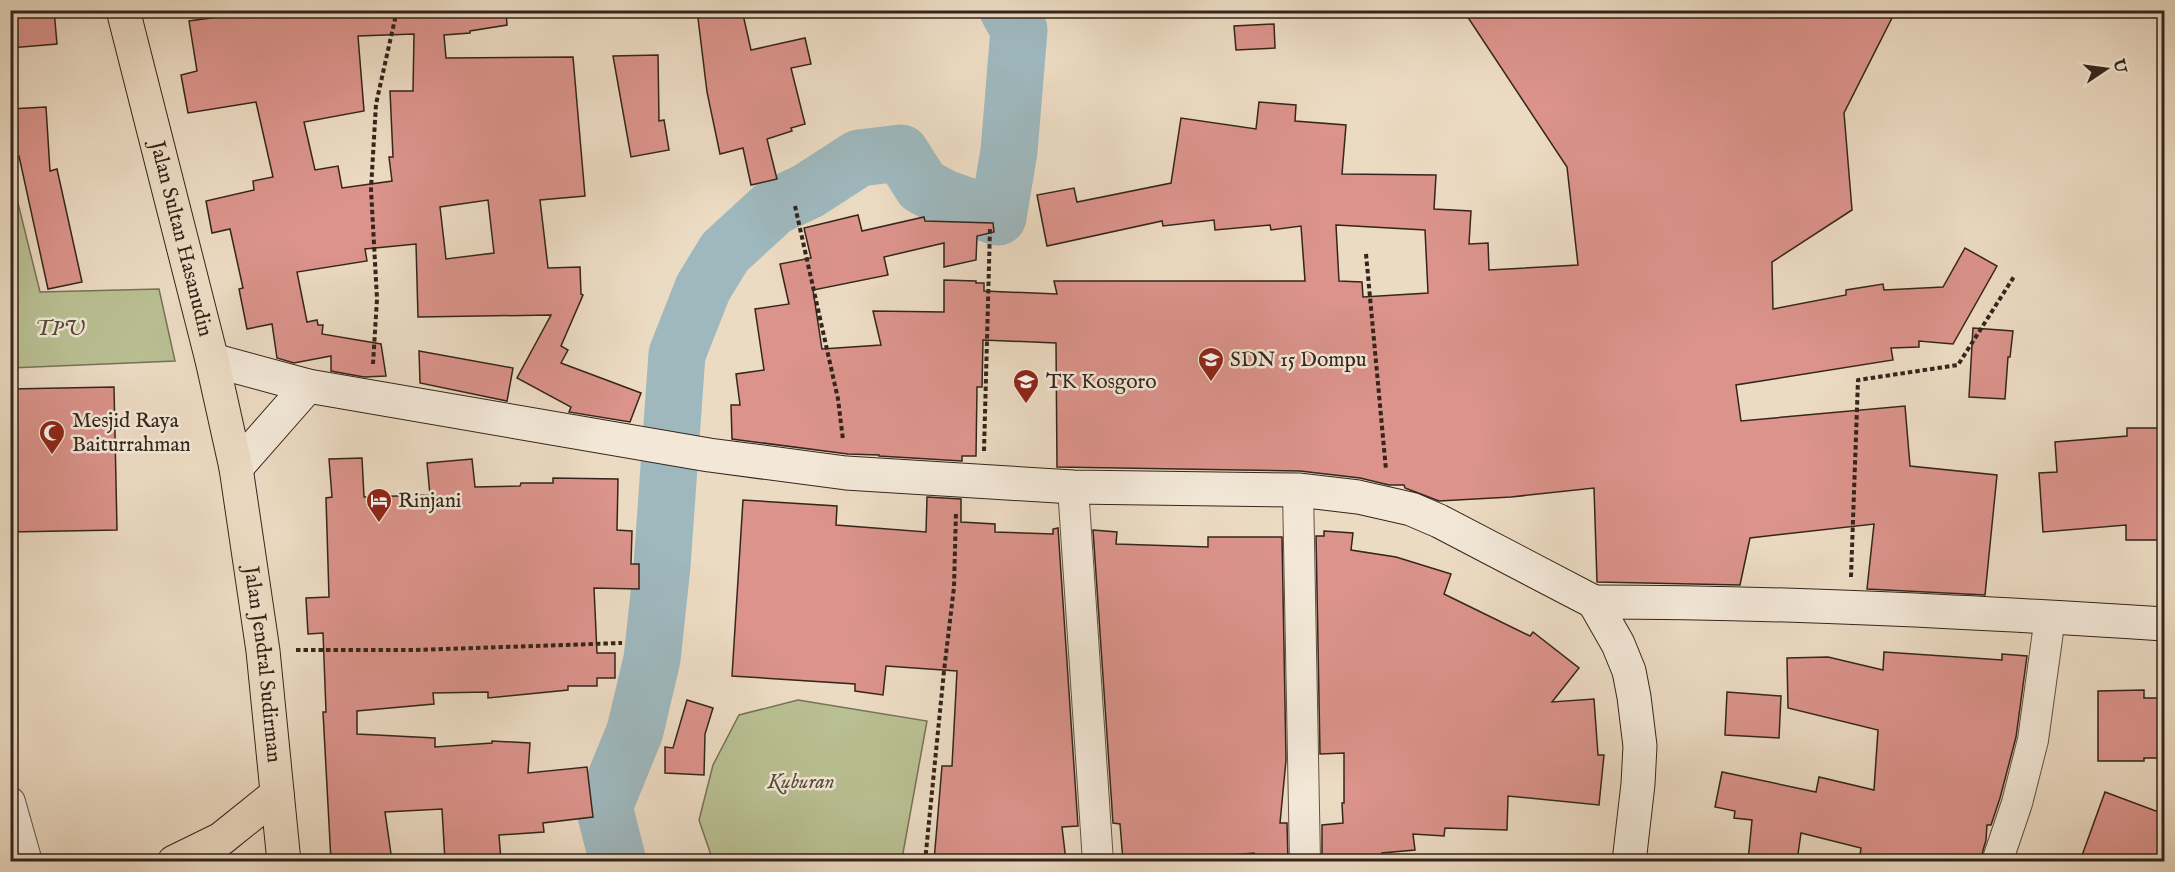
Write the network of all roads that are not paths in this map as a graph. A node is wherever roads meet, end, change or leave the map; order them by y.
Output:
1 (123, 10) edge
2 (212, 360) junction
3 (308, 386) junction
4 (236, 468) junction
5 (1073, 487) junction
6 (1298, 490) junction
7 (1594, 602) junction
8 (2050, 617) junction
9 (2164, 624) edge
10 (277, 794) junction
11 (10, 802) edge
12 (27, 861) edge
13 (174, 861) edge
14 (284, 861) edge
15 (1098, 861) edge
16 (1305, 861) edge
17 (1629, 861) edge
18 (1997, 861) edge

1 - 2 main road, Jalan Sultan Hasanudin
2 - 3 main road
2 - 4 main road, Jalan Sultan Hasanudin
3 - 4 main road
3 - 5 main road
4 - 10 main road, Jalan Jendral Sudirman
5 - 6 main road
5 - 15 street
6 - 7 main road
6 - 16 street
7 - 8 main road
7 - 17 main road
8 - 9 main road
8 - 18 street
10 - 13 main road
10 - 14 main road, Jalan Jendral Sudirman
11 - 12 street

